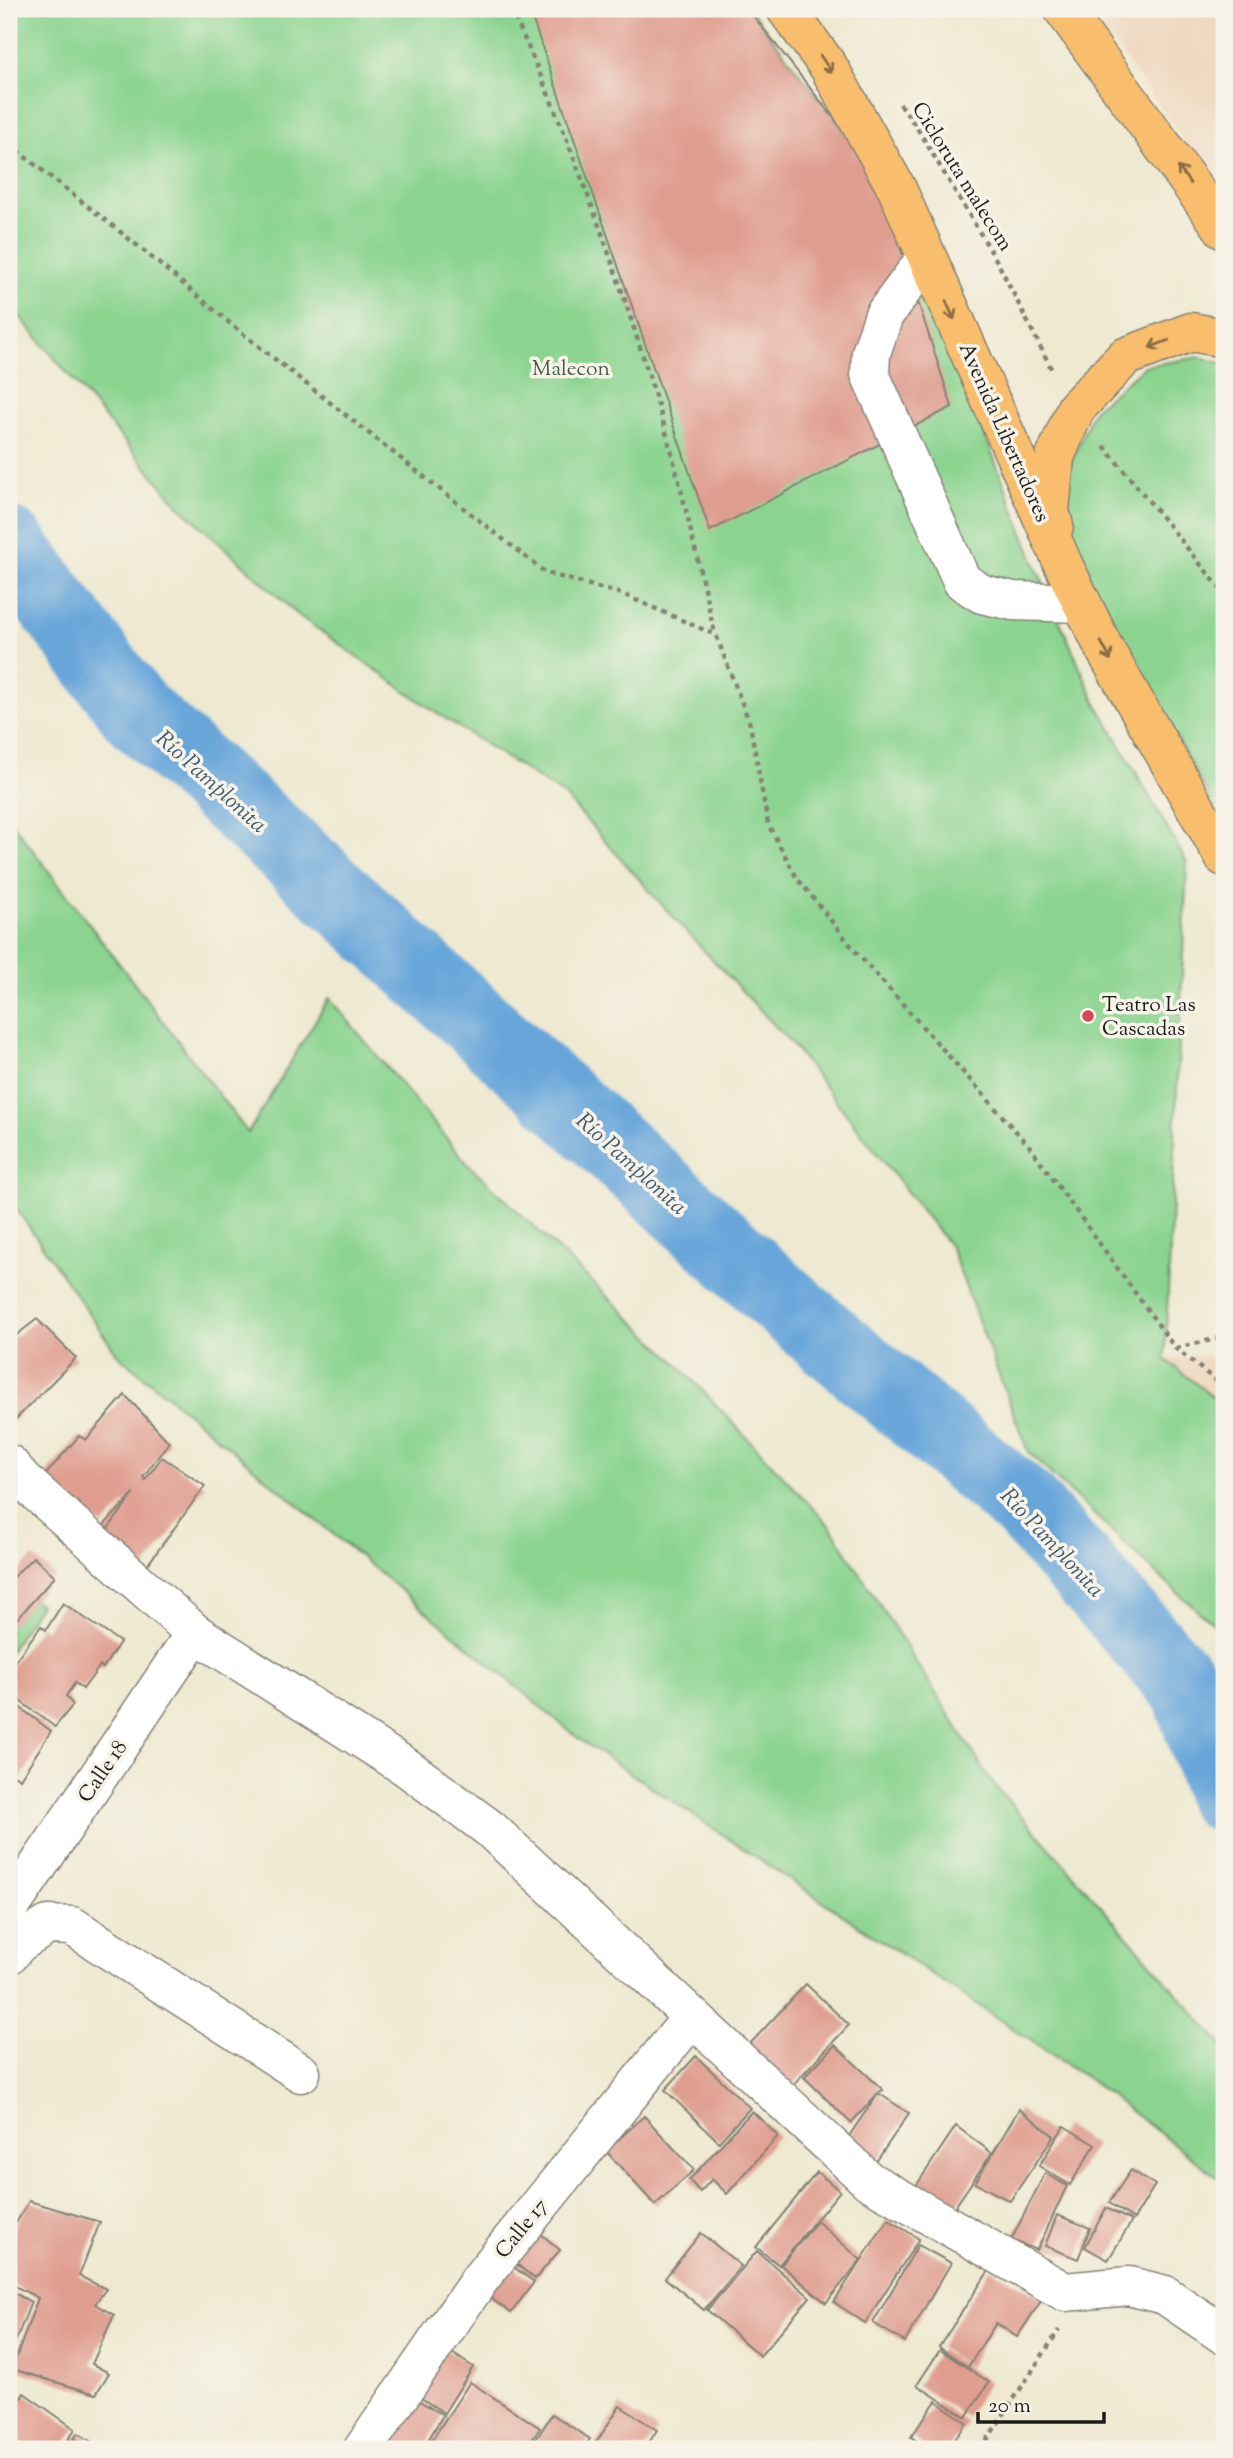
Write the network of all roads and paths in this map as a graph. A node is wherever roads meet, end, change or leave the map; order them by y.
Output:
1 (510, 9) edge
2 (786, 9) edge
3 (1063, 9) edge
4 (895, 98) dead end
5 (9, 144) edge
6 (1224, 230) edge
7 (927, 257) junction
8 (1224, 338) edge
9 (1051, 369) dead end
10 (1102, 443) dead end
11 (1063, 564) junction
12 (1224, 593) edge
13 (1082, 603) junction
14 (716, 635) junction
15 (1224, 857) edge
16 (1224, 1337) edge
17 (1175, 1348) junction
18 (1224, 1387) edge
19 (9, 1464) edge
20 (195, 1633) junction
21 (9, 1909) edge
22 (9, 1955) edge
23 (692, 2017) junction
24 (301, 2073) dead end
25 (1085, 2290) junction
26 (1224, 2335) edge
27 (363, 2449) edge
28 (981, 2449) edge

1 - 14 path
2 -> 7 main road, Avenida Libertadores
6 -> 3 main road
4 - 9 path, Cicloruta malecom
5 - 14 path
7 -> 11 main road, Avenida Libertadores
7 - 13 street
8 -> 11 main road
10 - 12 path
11 - 13 main road, Avenida Libertadores
13 -> 15 main road, Avenida Libertadores
14 - 17 path
16 - 17 path
17 - 18 path
19 - 20 street
20 - 21 street, Calle 18
20 - 23 street
22 - 24 street
23 - 25 street
23 - 27 street, Calle 17
25 - 26 street
25 - 28 path

